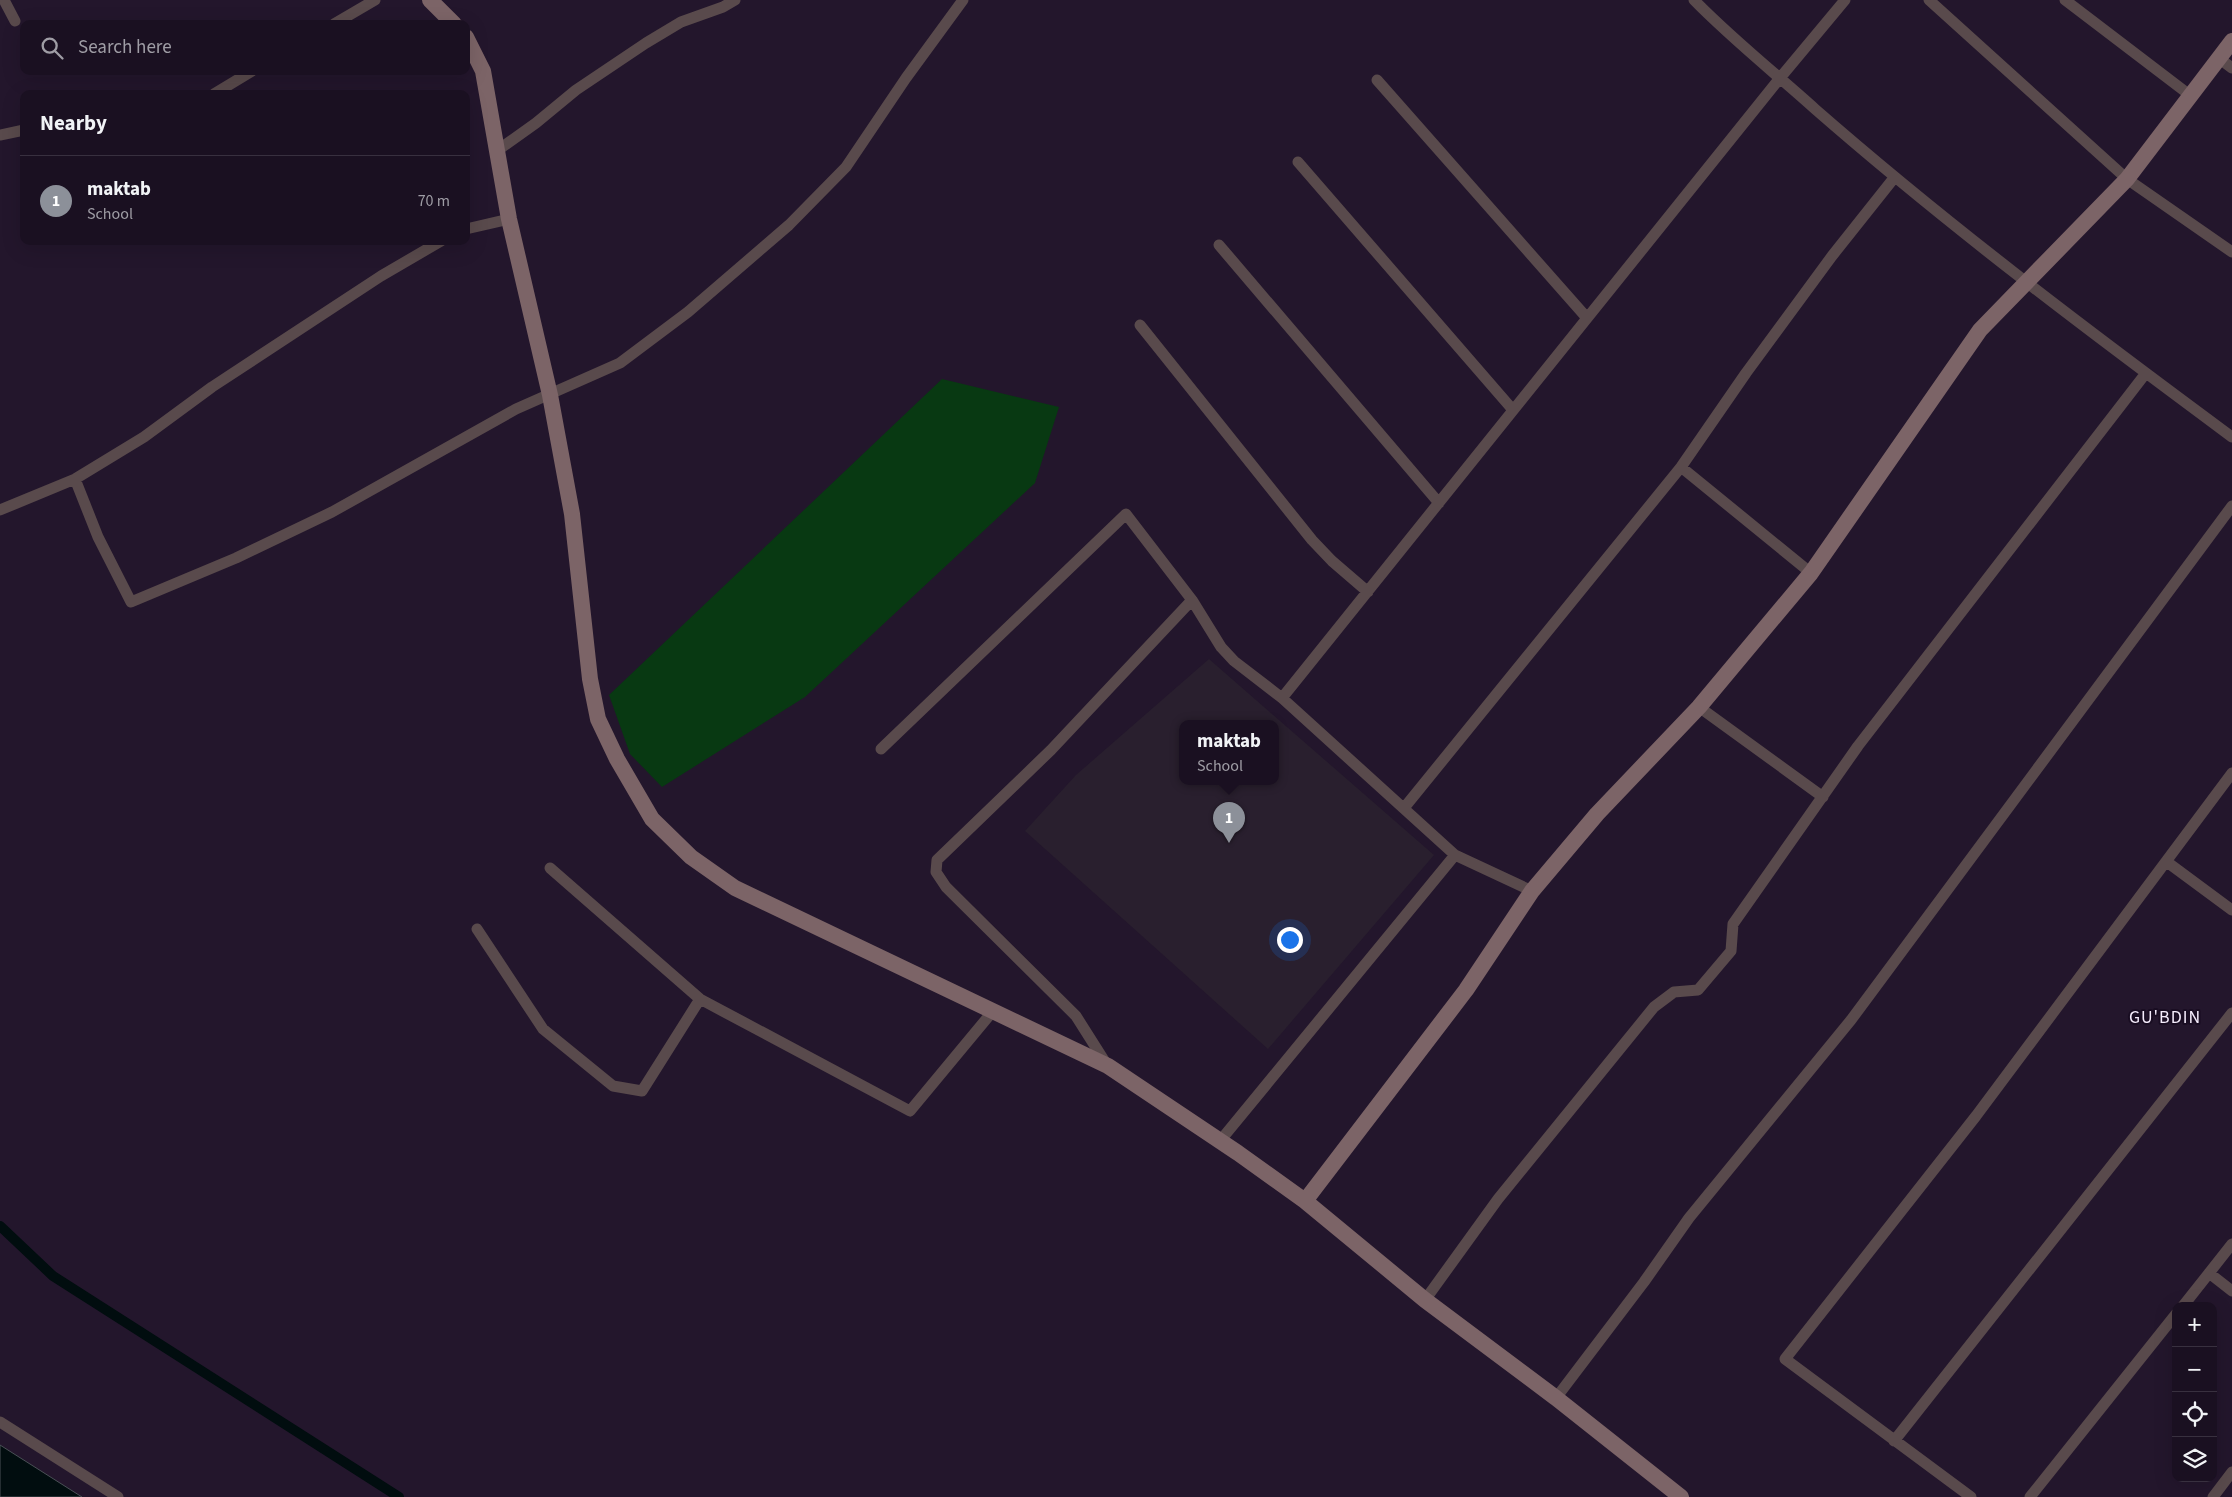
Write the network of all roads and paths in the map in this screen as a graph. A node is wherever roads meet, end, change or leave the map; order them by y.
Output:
1 (4, 0) edge
2 (375, 0) edge
3 (430, 0) edge
4 (735, 0) edge
5 (963, 0) edge
6 (1694, 0) edge
7 (1845, 0) edge
8 (1929, 0) edge
9 (2065, 0) edge
10 (341, 20) edge
11 (450, 20) edge
12 (15, 21) dead end
13 (2232, 41) edge
14 (470, 45) edge
15 (2226, 64) edge
16 (245, 75) edge
17 (1780, 78) junction
18 (1377, 80) dead end
19 (221, 90) edge
20 (2191, 96) junction
21 (20, 131) edge
22 (0, 135) edge
23 (498, 150) junction
24 (1298, 162) dead end
25 (1894, 178) junction
26 (2127, 179) junction
27 (509, 219) junction
28 (470, 228) edge
29 (434, 245) edge
30 (1219, 246) dead end
31 (2232, 252) edge
32 (2027, 283) junction
33 (1587, 318) junction
34 (1140, 325) dead end
35 (2146, 373) junction
36 (550, 395) junction
37 (1513, 410) junction
38 (2232, 437) edge
39 (1681, 467) junction
40 (75, 479) junction
41 (1439, 503) junction
42 (2232, 506) edge
43 (0, 510) edge
44 (1811, 573) junction
45 (1368, 592) junction
46 (1192, 600) junction
47 (1282, 698) junction
48 (1700, 707) junction
49 (880, 749) dead end
50 (2232, 773) edge
51 (1823, 796) junction
52 (1404, 808) junction
53 (1456, 855) junction
54 (2167, 862) junction
55 (550, 868) dead end
56 (1532, 891) junction
57 (2232, 910) edge
58 (477, 929) dead end
59 (700, 999) junction
60 (993, 1011) junction
61 (2232, 1013) edge
62 (1108, 1066) junction
63 (1220, 1141) junction
64 (1305, 1201) junction
65 (2232, 1244) edge
66 (2209, 1273) junction
67 (2232, 1291) edge
68 (1425, 1300) junction
69 (2186, 1302) edge
70 (2172, 1319) edge
71 (1556, 1398) junction
72 (0, 1422) edge
73 (1894, 1441) junction
74 (2232, 1472) edge
75 (2219, 1495) edge
76 (118, 1497) edge
77 (1681, 1497) edge
78 (1971, 1497) edge
79 (2030, 1497) edge

1 - 12 street
2 - 10 street
3 - 11 street
4 - 23 street
5 - 36 street
6 - 17 street
7 - 17 street
8 - 26 street
9 - 20 street
13 - 15 street
14 - 23 street
15 - 20 street
16 - 19 street
17 - 25 street
17 - 33 street
18 - 33 street
20 - 26 street
21 - 22 street
23 - 27 street
24 - 37 street
25 - 32 street
25 - 39 street
26 - 31 street
26 - 32 street
27 - 28 street
27 - 36 street
29 - 40 street
30 - 41 street
32 - 35 street
32 - 44 street
33 - 37 street
34 - 45 street
35 - 38 street
35 - 51 street
36 - 40 street
36 - 60 street
37 - 41 street
39 - 44 street
39 - 52 street
40 - 43 street
41 - 45 street
42 - 71 street
44 - 48 street
45 - 47 street
46 - 47 street
46 - 49 street
46 - 62 street
47 - 52 street
48 - 51 street
48 - 56 street
50 - 54 street
51 - 68 street
52 - 53 street
53 - 56 street
53 - 63 street
54 - 57 street
54 - 73 street
55 - 59 street
56 - 64 street
58 - 59 street
59 - 60 street
60 - 62 street
61 - 73 street
62 - 63 street
63 - 64 street
64 - 68 street
65 - 66 street
66 - 67 street
66 - 69 street
68 - 71 street
70 - 79 street
71 - 77 street
72 - 76 street
73 - 78 street
74 - 75 street

